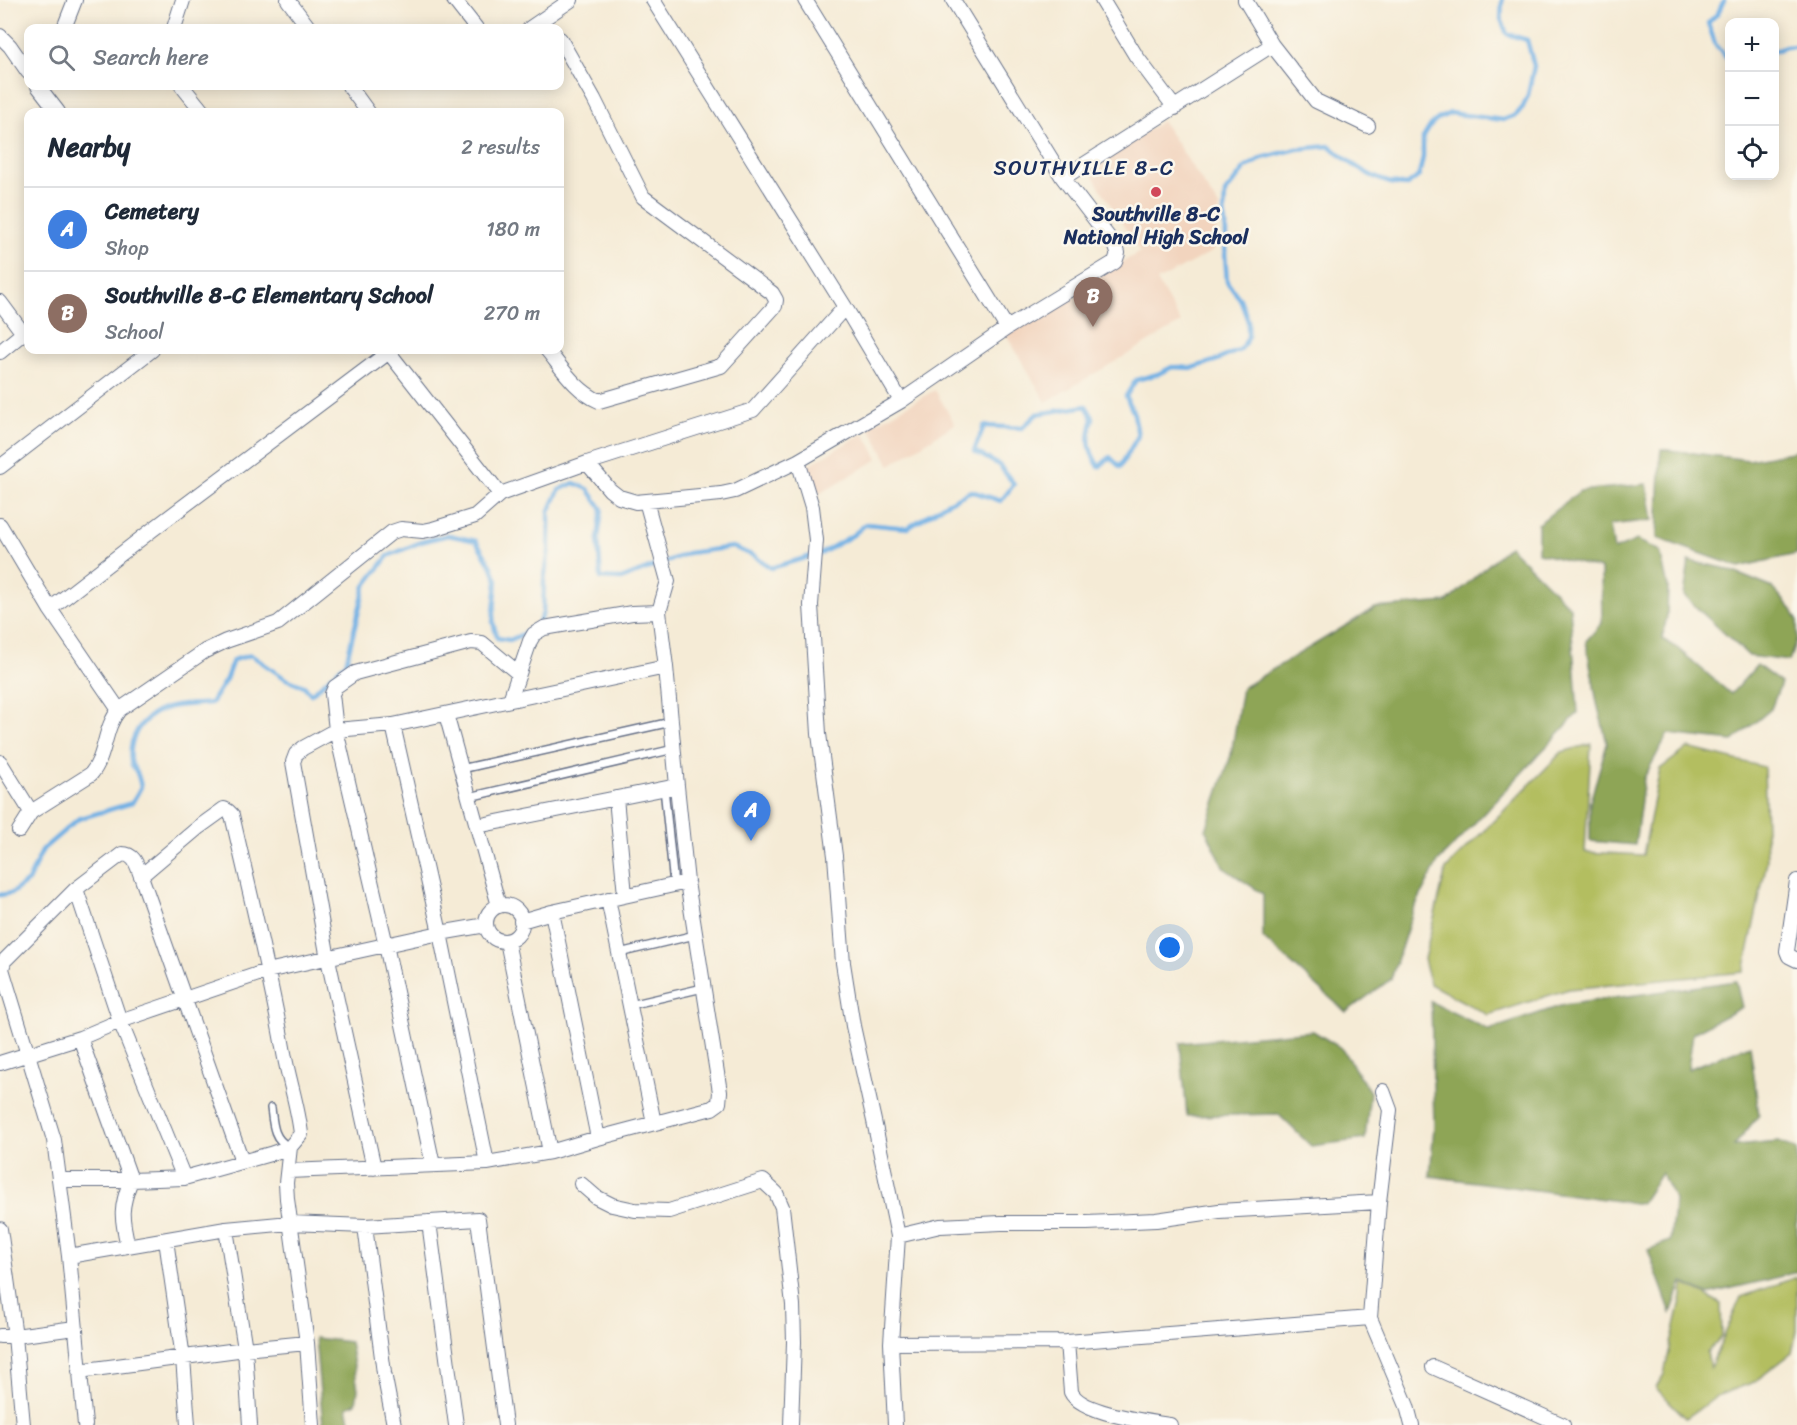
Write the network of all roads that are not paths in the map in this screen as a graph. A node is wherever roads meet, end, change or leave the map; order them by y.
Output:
1 (75, 0) edge
2 (183, 0) edge
3 (288, 0) edge
4 (454, 0) edge
5 (571, 0) edge
6 (653, 0) edge
7 (805, 0) edge
8 (953, 0) edge
9 (1102, 0) edge
10 (1245, 0) edge
11 (549, 23) edge
12 (66, 24) edge
13 (175, 24) edge
14 (306, 24) edge
15 (473, 24) edge
16 (0, 36) edge
17 (1272, 45) junction
18 (564, 46) edge
19 (24, 66) edge
20 (41, 90) edge
21 (185, 90) edge
22 (352, 90) edge
23 (55, 108) edge
24 (200, 108) edge
25 (365, 108) edge
26 (1174, 108) junction
27 (1368, 126) dead end
28 (1063, 178) junction
29 (0, 302) edge
30 (845, 307) junction
31 (1007, 328) junction
32 (24, 329) edge
33 (24, 333) edge
34 (0, 352) edge
35 (147, 354) edge
36 (384, 354) edge
37 (390, 354) edge
38 (550, 354) edge
39 (901, 401) junction
40 (798, 461) junction
41 (588, 463) junction
42 (0, 467) edge
43 (500, 494) junction
44 (646, 501) junction
45 (0, 525) edge
46 (50, 609) junction
47 (659, 612) junction
48 (666, 667) junction
49 (518, 673) junction
50 (510, 700) junction
51 (119, 710) junction
52 (446, 714) junction
53 (671, 722) junction
54 (393, 725) junction
55 (336, 730) junction
56 (674, 749) junction
57 (0, 762) edge
58 (461, 769) junction
59 (670, 787) junction
60 (469, 797) junction
61 (616, 798) junction
62 (31, 812) junction
63 (477, 826) junction
64 (19, 831) dead end
65 (141, 876) junction
66 (1797, 881) edge
67 (680, 883) junction
68 (76, 889) junction
69 (625, 895) junction
70 (608, 899) junction
71 (499, 906) junction
72 (552, 912) junction
73 (521, 921) junction
74 (486, 926) junction
75 (440, 933) junction
76 (695, 935) junction
77 (507, 941) junction
78 (386, 945) junction
79 (619, 953) junction
80 (328, 959) junction
81 (1797, 960) edge
82 (267, 971) junction
83 (703, 988) junction
84 (185, 999) junction
85 (629, 1006) junction
86 (120, 1021) junction
87 (80, 1038) junction
88 (28, 1054) junction
89 (0, 1063) edge
90 (1383, 1091) dead end
91 (271, 1108) dead end
92 (654, 1123) junction
93 (598, 1138) junction
94 (290, 1147) junction
95 (550, 1152) junction
96 (242, 1161) junction
97 (487, 1163) junction
98 (433, 1165) junction
99 (374, 1168) junction
100 (288, 1171) junction
101 (184, 1178) junction
102 (59, 1180) junction
103 (131, 1180) junction
104 (581, 1184) dead end
105 (1379, 1202) junction
106 (429, 1222) junction
107 (290, 1223) junction
108 (365, 1226) junction
109 (0, 1229) edge
110 (226, 1229) junction
111 (898, 1236) junction
112 (166, 1239) junction
113 (128, 1246) junction
114 (69, 1256) junction
115 (1370, 1318) junction
116 (75, 1328) junction
117 (0, 1336) edge
118 (15, 1336) junction
119 (307, 1342) junction
120 (1067, 1342) junction
121 (891, 1343) junction
122 (245, 1349) junction
123 (183, 1358) junction
124 (1433, 1367) dead end
125 (79, 1371) junction
126 (1152, 1424) edge
127 (1557, 1424) edge
128 (23, 1425) edge
129 (85, 1425) edge
130 (188, 1425) edge
131 (250, 1425) edge
132 (314, 1425) edge
133 (394, 1425) edge
134 (456, 1425) edge
135 (505, 1425) edge
136 (791, 1425) edge
137 (895, 1425) edge
138 (1170, 1425) edge
139 (1412, 1425) edge

1 - 12 street
2 - 13 street
3 - 14 street
4 - 15 street
5 - 11 street
6 - 30 street
7 - 31 street
8 - 28 street
9 - 26 street
10 - 17 street
16 - 19 street
17 - 26 street
17 - 27 street
18 - 38 street
20 - 23 street
21 - 24 street
22 - 25 street
26 - 28 street
28 - 31 street
29 - 32 street
30 - 39 street
30 - 41 street
31 - 39 street
33 - 34 street
35 - 42 street
36 - 46 street
37 - 43 street
39 - 40 street
40 - 44 street
40 - 111 street
41 - 43 street
41 - 44 street
43 - 51 street
44 - 47 street
45 - 46 street
46 - 51 street
47 - 48 street
47 - 49 street
48 - 50 street
48 - 53 street
49 - 50 street
49 - 55 street
50 - 52 street
51 - 62 street
52 - 54 street
52 - 58 street
53 - 56 street
53 - 58 lane
54 - 55 street
54 - 75 street
55 - 78 street
55 - 80 street
56 - 59 street
56 - 60 lane
57 - 62 street
58 - 60 street
59 - 61 street
59 - 67 street
60 - 63 street
61 - 63 street
61 - 69 street
62 - 64 street
63 - 71 street
65 - 68 street
65 - 82 street
65 - 84 street
66 - 81 street
67 - 69 street
67 - 76 street
68 - 86 street
68 - 88 street
69 - 70 street
70 - 72 street
70 - 79 street
71 - 73 street
71 - 74 street
72 - 73 street
72 - 93 street
73 - 77 street
74 - 75 street
74 - 77 street
75 - 78 street
75 - 97 street
76 - 79 lane
76 - 83 street
77 - 95 street
78 - 80 street
78 - 98 street
79 - 85 street
80 - 82 street
80 - 99 street
82 - 84 street
82 - 94 street
83 - 85 lane
83 - 92 street
84 - 86 street
84 - 96 street
85 - 92 street
86 - 87 street
86 - 101 street
87 - 88 street
87 - 103 street
88 - 89 street
88 - 102 street
90 - 105 street
91 - 94 lane
92 - 93 street
93 - 95 street
94 - 96 street
94 - 100 street
95 - 97 street
96 - 101 street
97 - 98 street
98 - 99 street
99 - 100 street
100 - 107 street
101 - 103 street
102 - 103 street
102 - 114 street
103 - 113 street
104 - 136 street
105 - 111 street
105 - 115 street
106 - 108 street
106 - 134 street
106 - 135 street
107 - 108 street
107 - 110 street
107 - 119 street
108 - 133 street
109 - 118 street
110 - 112 street
110 - 122 street
111 - 121 street
112 - 113 street
112 - 123 street
113 - 114 street
114 - 116 street
115 - 120 street
115 - 139 street
116 - 118 street
116 - 125 street
117 - 118 street
118 - 128 street
119 - 122 street
119 - 132 street
120 - 121 street
120 - 126 street
121 - 137 street
122 - 123 street
122 - 131 street
123 - 125 street
123 - 130 street
124 - 127 street
125 - 129 street
126 - 138 street

